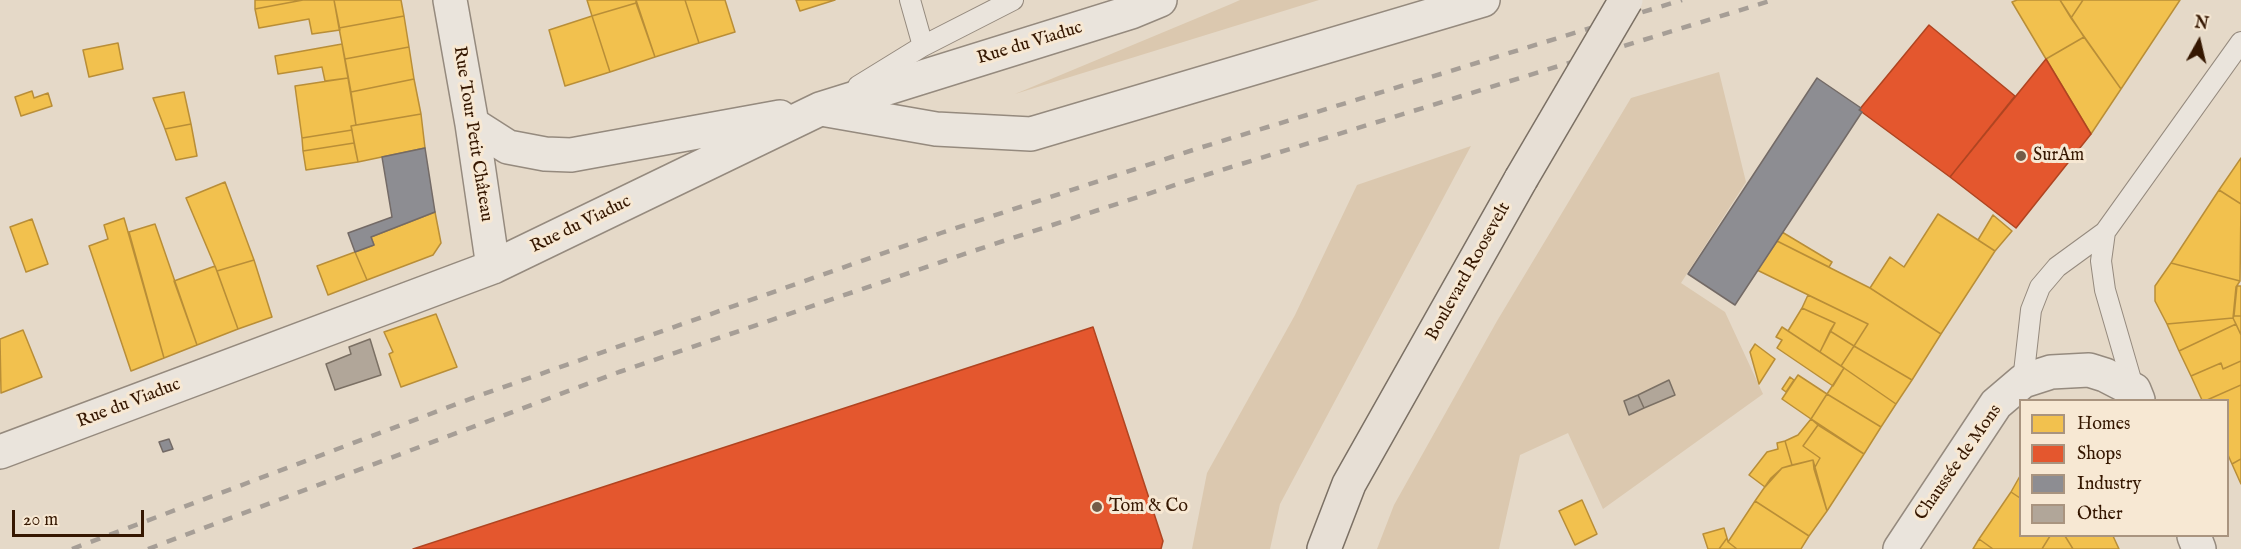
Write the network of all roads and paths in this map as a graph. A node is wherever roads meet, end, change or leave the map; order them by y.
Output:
1 (450, 0) edge
2 (910, 0) edge
3 (1013, 0) edge
4 (1160, 0) edge
5 (1482, 0) edge
6 (1626, 0) edge
7 (2241, 42) edge
8 (924, 46) junction
9 (820, 109) junction
10 (472, 124) junction
11 (2105, 232) junction
12 (493, 267) junction
13 (2023, 381) junction
14 (2136, 395) edge
15 (0, 452) edge
16 (1324, 549) edge
17 (1900, 549) edge

1 - 10 street, Rue Tour Petit Château
2 - 8 lane
3 - 8 lane
4 - 9 street, Rue du Viaduc
5 - 9 street
6 - 16 main road, Boulevard Roosevelt, bridge
7 - 11 lane
8 - 9 lane
9 - 10 street
9 - 12 street, Rue du Viaduc
10 - 12 street, Rue Tour Petit Château
11 - 13 lane
11 - 14 lane
12 - 15 street, Rue du Viaduc
13 - 14 street
13 - 17 street, Chaussée de Mons

